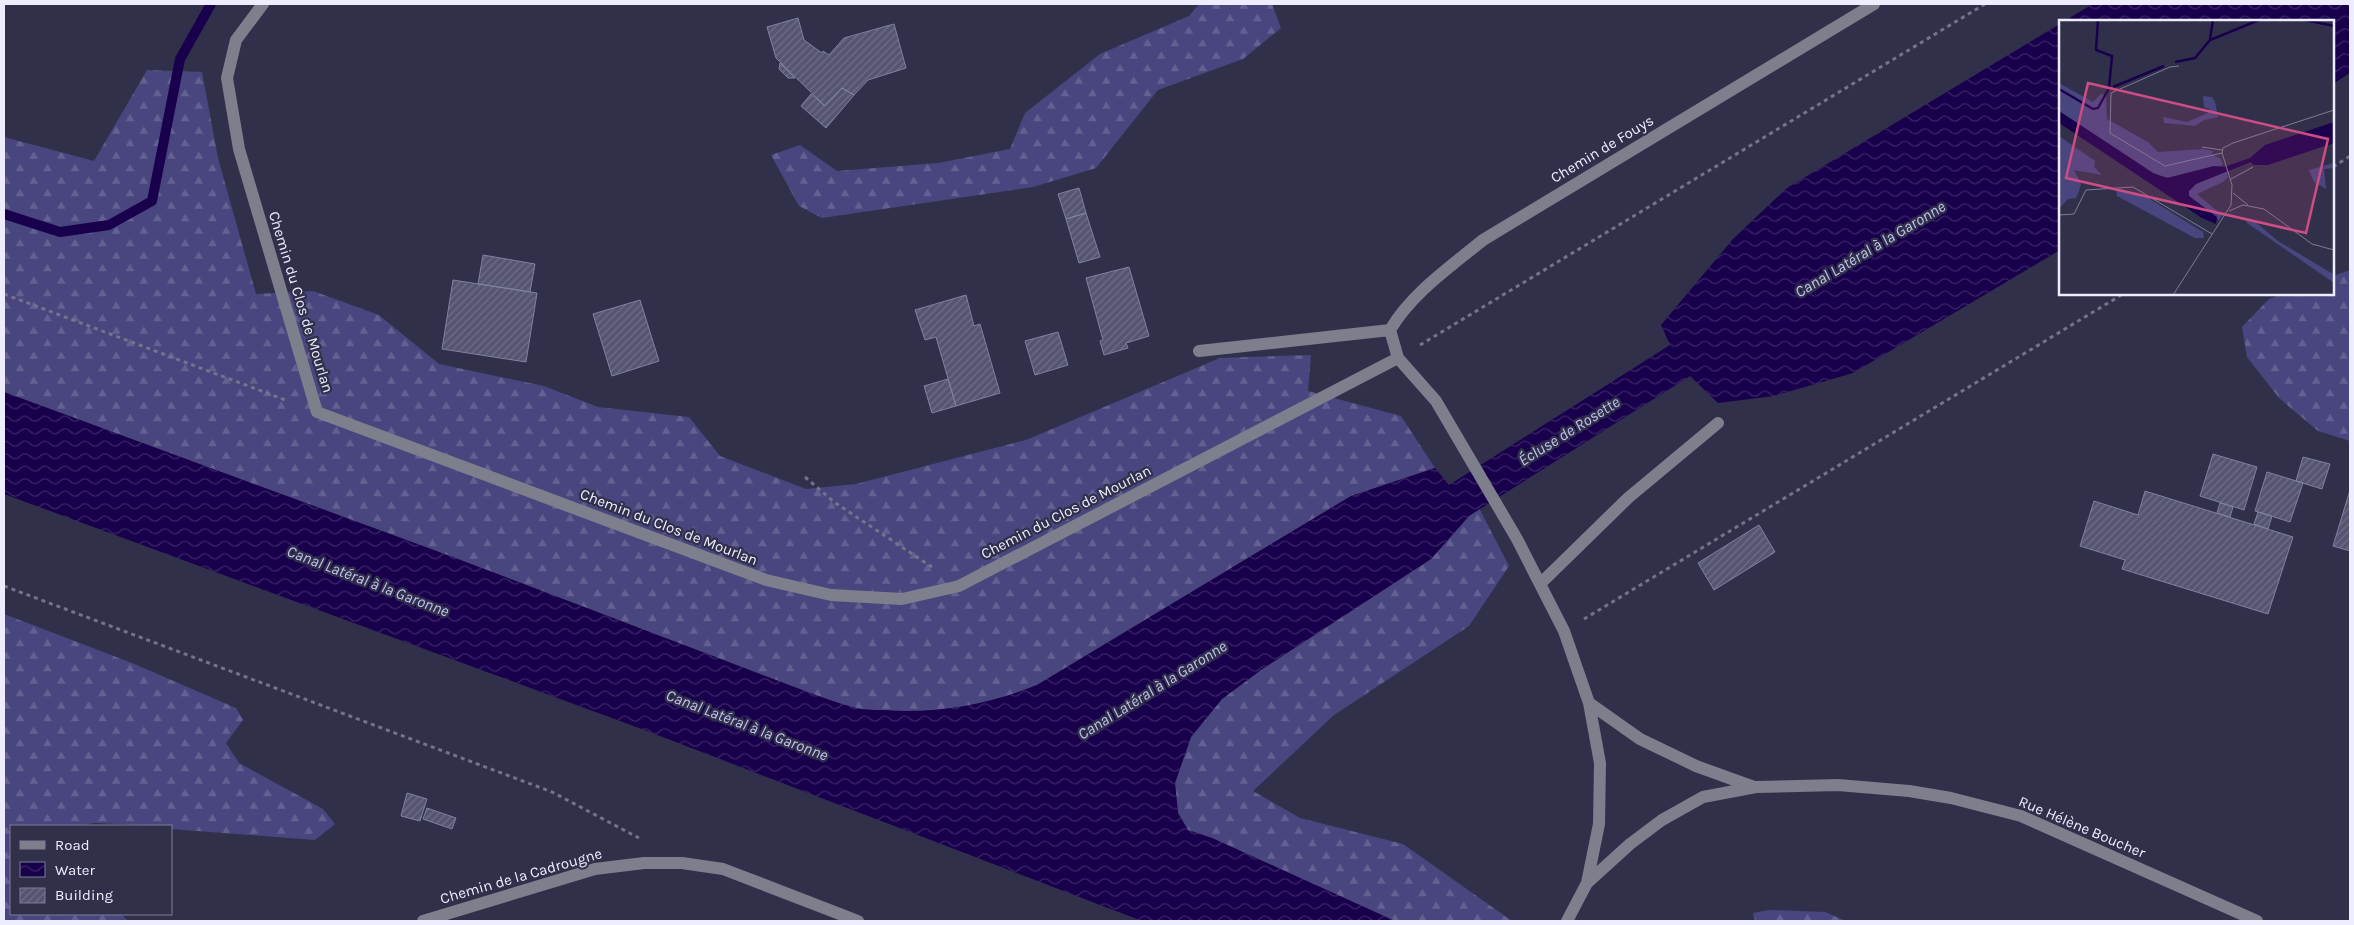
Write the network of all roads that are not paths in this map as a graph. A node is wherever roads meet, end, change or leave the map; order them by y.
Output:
1 (263, 4) edge
2 (1874, 4) edge
3 (1390, 330) junction
4 (1199, 351) dead end
5 (1398, 358) junction
6 (1718, 423) dead end
7 (1540, 584) junction
8 (1589, 703) junction
9 (1756, 787) junction
10 (1587, 883) junction
11 (423, 921) edge
12 (858, 921) edge
13 (1567, 921) edge
14 (2257, 921) edge

1 - 5 street, Chemin du Clos de Mourlan
2 - 3 street, Chemin de Fouys
3 - 4 street
3 - 5 street
5 - 7 street
6 - 7 street
7 - 8 street
8 - 9 street
8 - 10 street
9 - 10 street, Rue Hélène Boucher
9 - 14 street, Rue Hélène Boucher
10 - 13 street
11 - 12 street, Chemin de la Cadrougne

